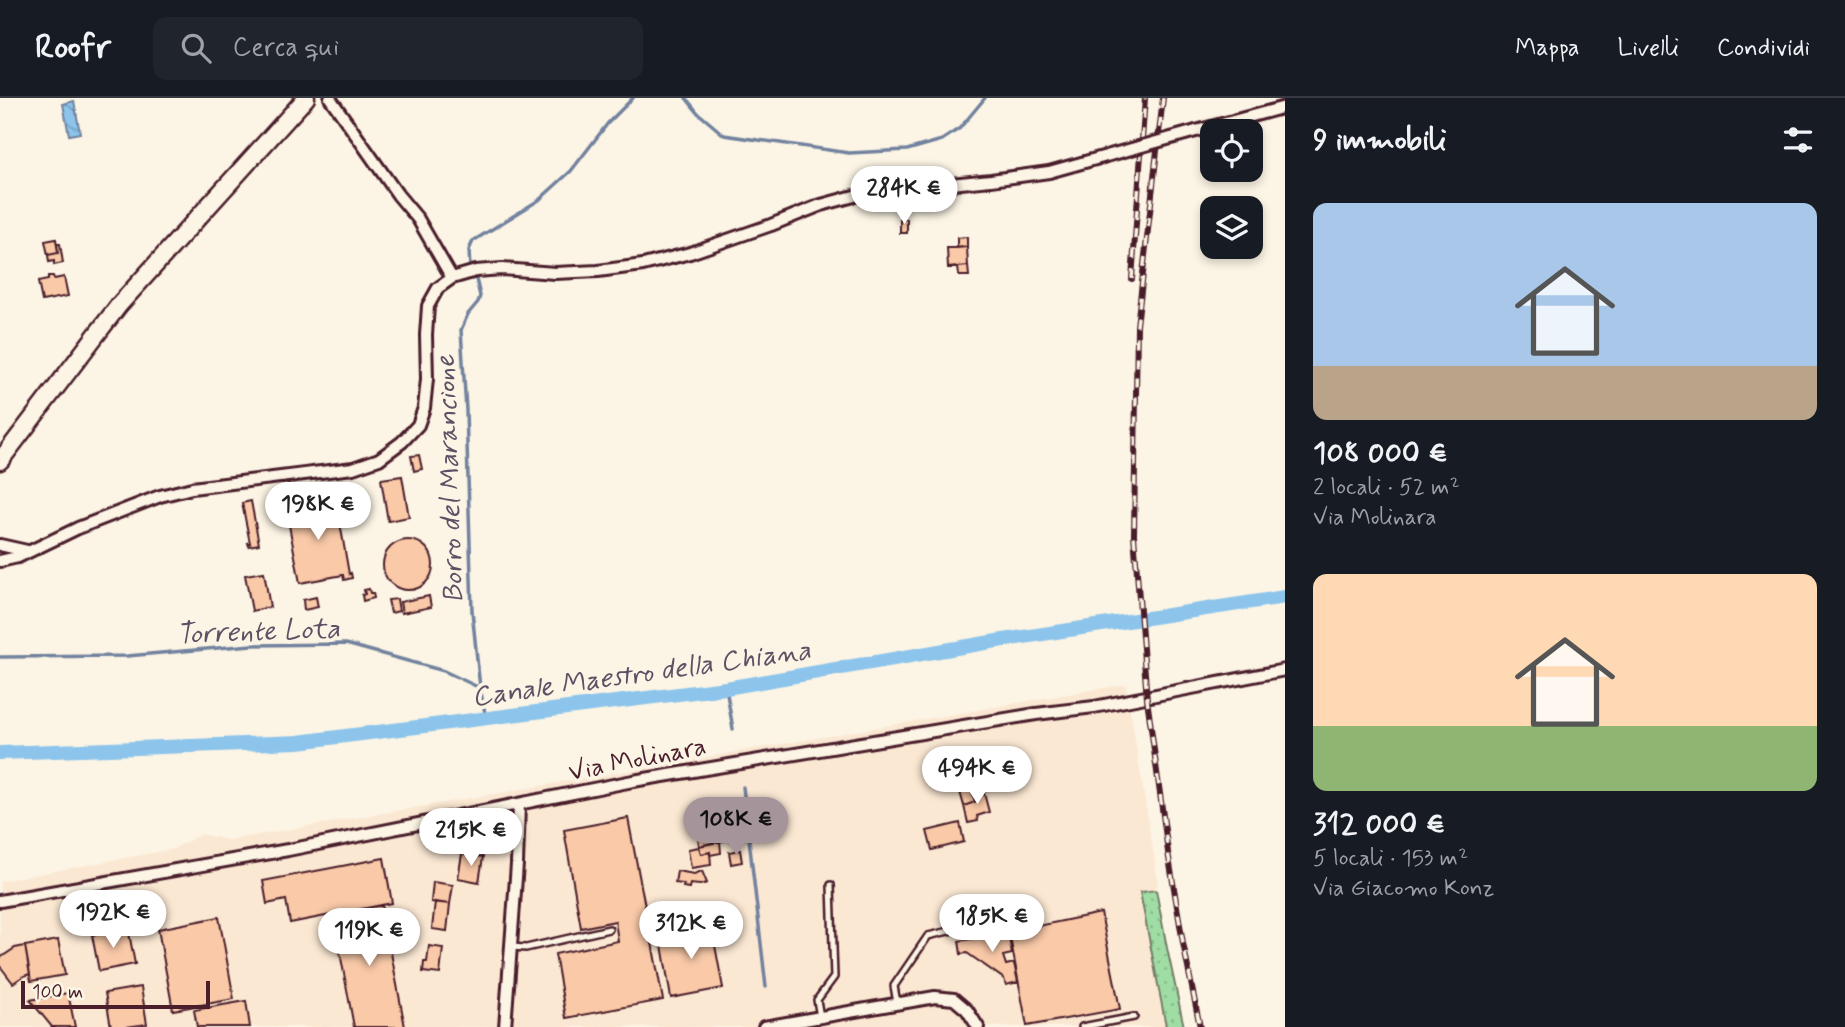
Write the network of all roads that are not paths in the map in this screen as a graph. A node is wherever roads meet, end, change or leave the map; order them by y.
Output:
1 (306, 98) edge
2 (330, 98) edge
3 (1285, 107) edge
4 (452, 278) junction
5 (0, 461) edge
6 (0, 545) edge
7 (27, 551) junction
8 (0, 561) edge
9 (1285, 670) edge
10 (519, 804) junction
11 (831, 885) dead end
12 (0, 901) edge
13 (1016, 915) dead end
14 (609, 929) dead end
15 (511, 947) junction
16 (897, 1003) junction
17 (820, 1017) junction
18 (1134, 1017) dead end
19 (505, 1027) edge
20 (764, 1027) edge
21 (978, 1027) edge
22 (1083, 1027) edge

1 - 5 main road
2 - 4 street
3 - 4 street, bridge
4 - 7 street
6 - 7 street
7 - 8 street
9 - 10 street, Via Molinara
10 - 12 street, Via Molinara
10 - 15 street
11 - 17 lane
13 - 16 lane
14 - 15 lane
15 - 19 street
16 - 17 street
16 - 21 street
17 - 20 street
18 - 22 lane

